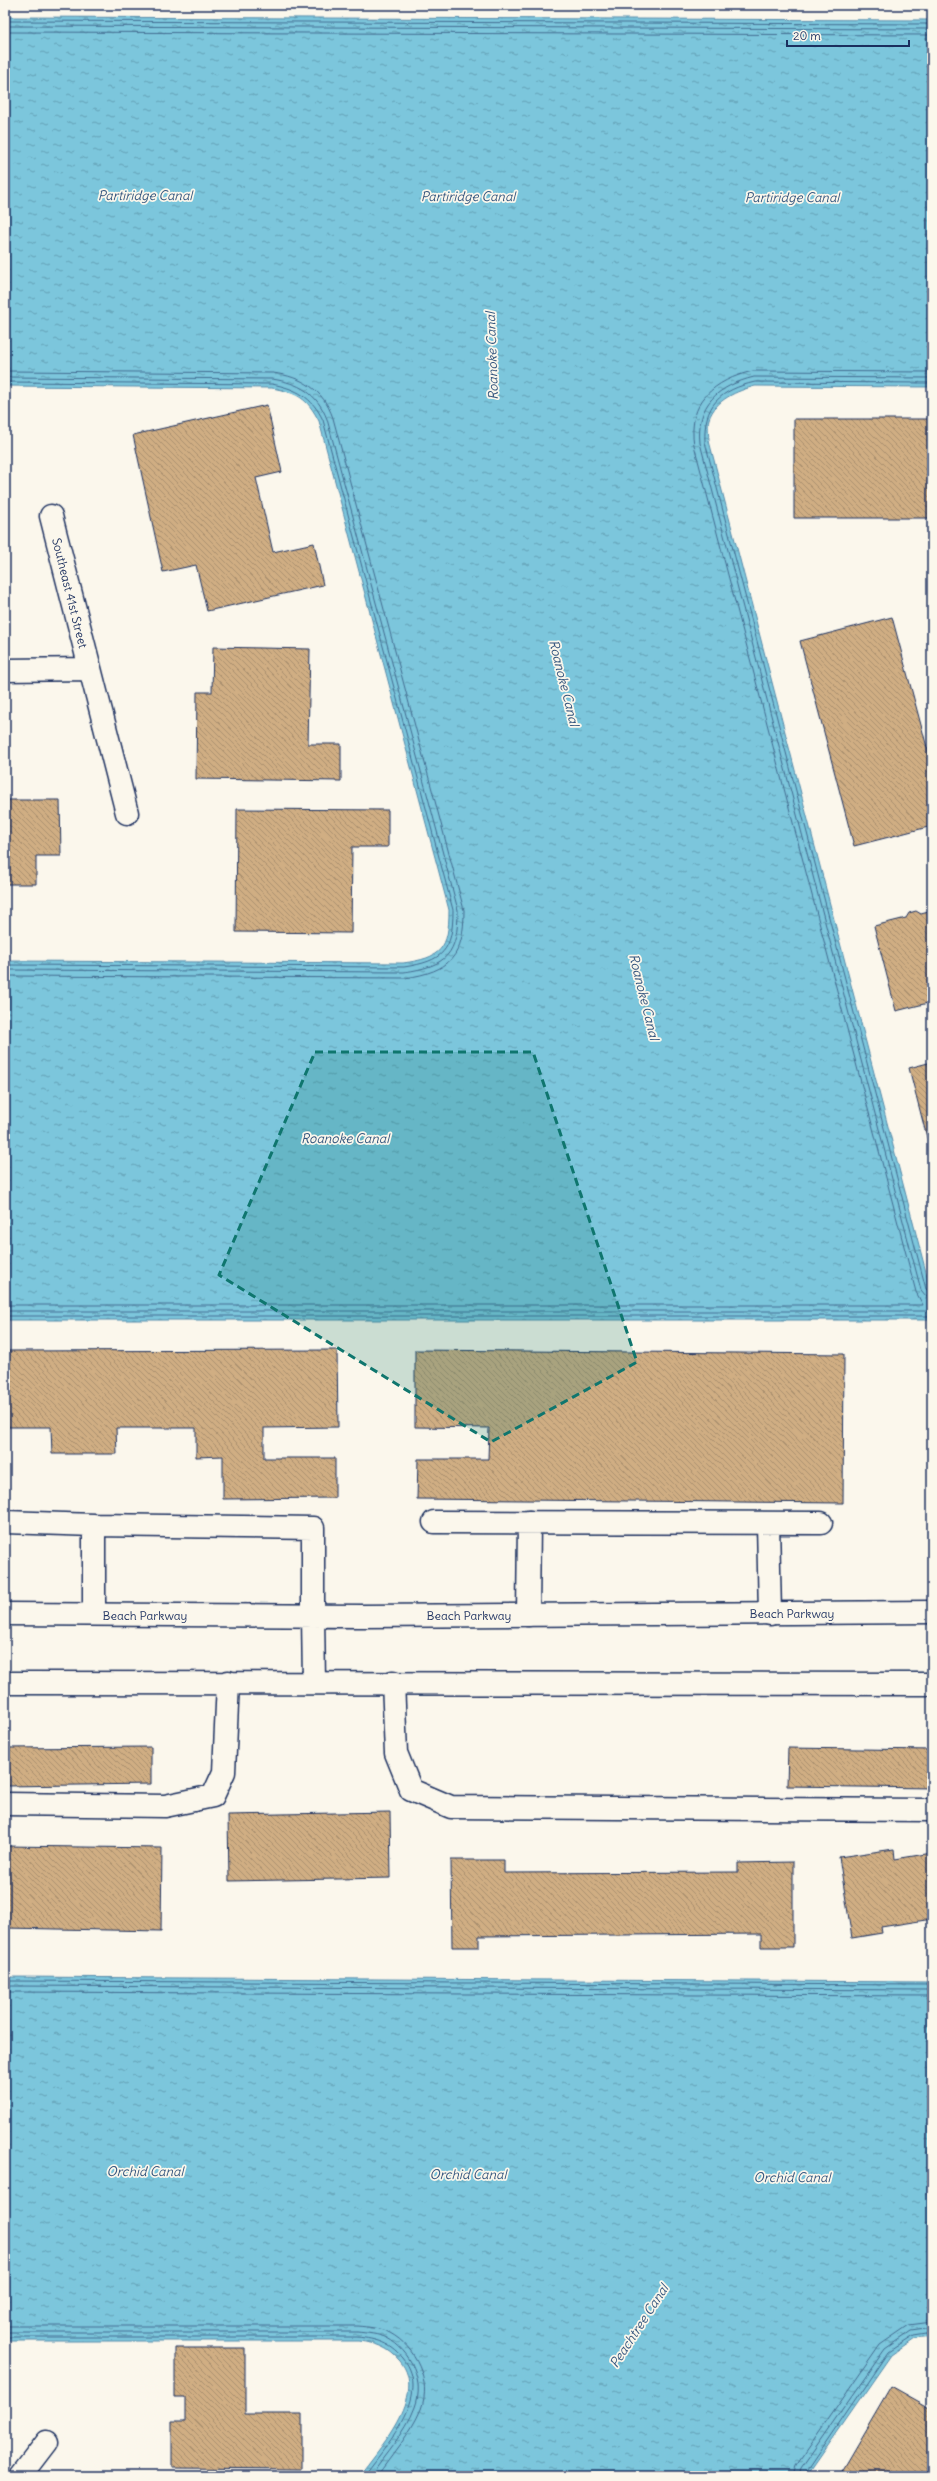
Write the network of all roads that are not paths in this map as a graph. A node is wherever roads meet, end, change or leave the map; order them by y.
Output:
1 (51, 516) dead end
2 (90, 669) junction
3 (5, 670) edge
4 (127, 813) dead end
5 (5, 1522) edge
6 (434, 1522) dead end
7 (528, 1522) junction
8 (768, 1523) junction
9 (821, 1523) dead end
10 (94, 1525) junction
11 (932, 1612) edge
12 (5, 1614) edge
13 (94, 1614) junction
14 (770, 1614) junction
15 (528, 1615) junction
16 (313, 1616) junction
17 (228, 1682) junction
18 (314, 1682) junction
19 (393, 1682) junction
20 (5, 1683) edge
21 (932, 1684) edge
22 (5, 1804) edge
23 (932, 1810) edge
24 (47, 2442) dead end
25 (21, 2476) edge

1 - 2 street, Southeast 41st Street
2 - 3 street
2 - 4 street, Southeast 41st Street
5 - 10 street
6 - 7 street
7 - 8 street
7 - 15 street
8 - 9 street
8 - 14 street
10 - 13 street
10 - 16 street
11 - 14 street, Beach Parkway
12 - 13 street, Beach Parkway
13 - 16 street, Beach Parkway
14 - 15 street, Beach Parkway
15 - 16 street, Beach Parkway
16 - 18 street
17 - 18 street
17 - 20 street
17 - 22 street
18 - 19 street
19 - 21 street
19 - 23 street
24 - 25 street

